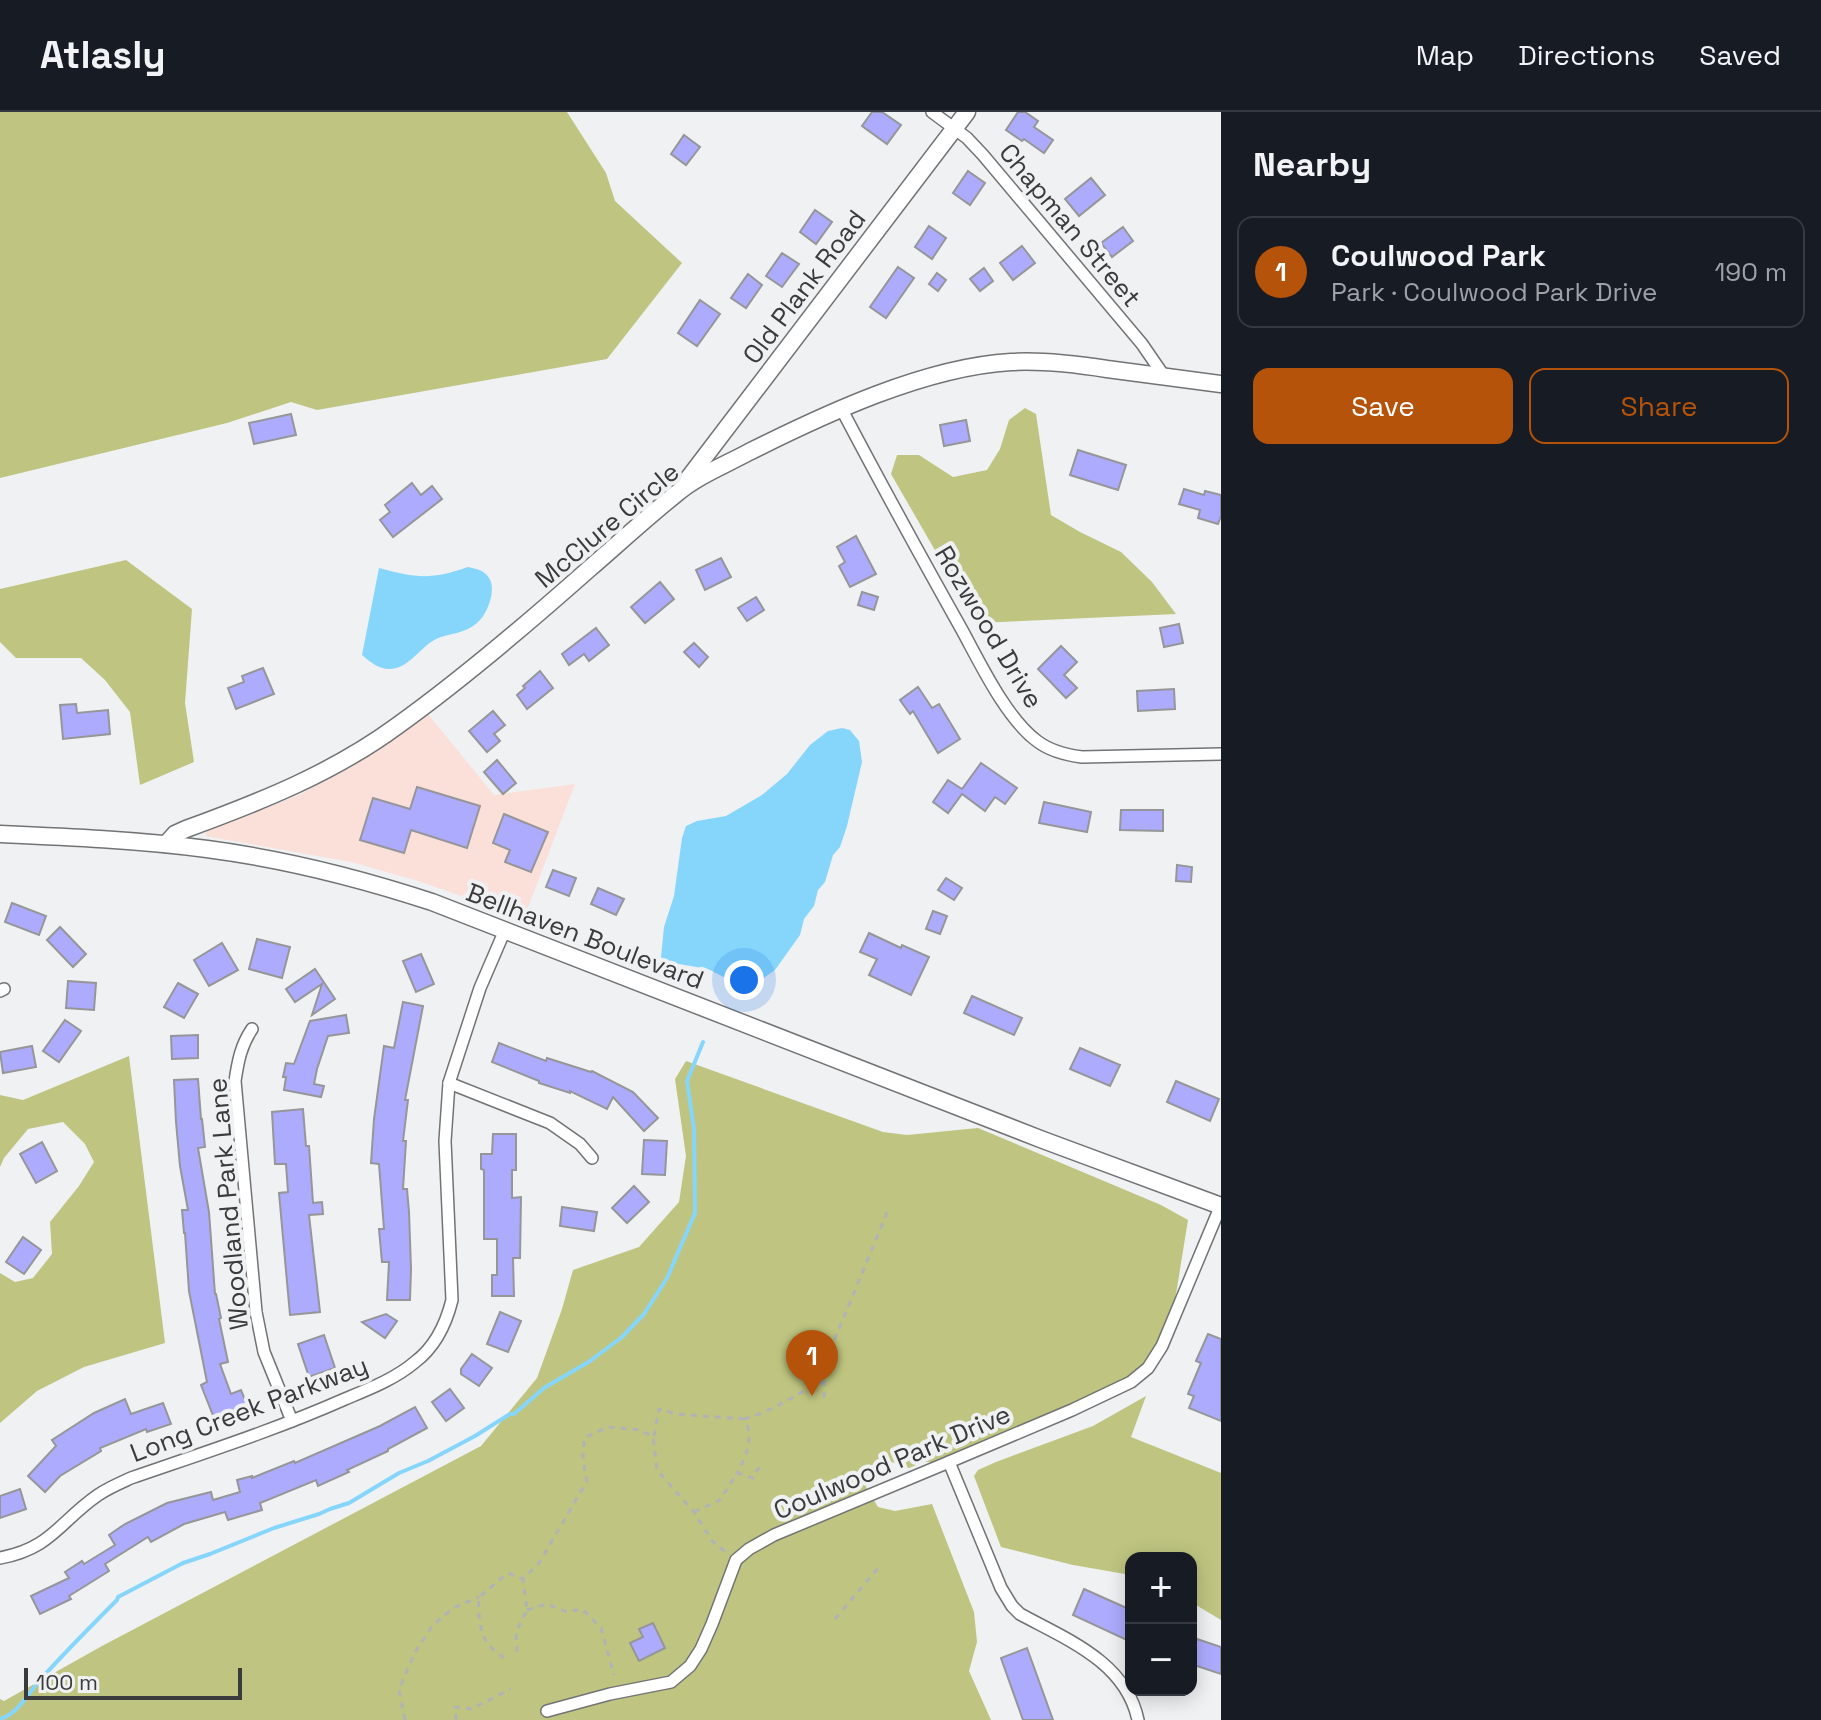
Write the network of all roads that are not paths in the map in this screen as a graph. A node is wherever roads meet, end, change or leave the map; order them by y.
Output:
1 (932, 112) edge
2 (967, 112) edge
3 (955, 128) junction
4 (1164, 376) junction
5 (1221, 384) edge
6 (842, 410) junction
7 (678, 492) junction
8 (1221, 754) edge
9 (0, 834) edge
10 (166, 844) junction
11 (505, 930) junction
12 (252, 1029) dead end
13 (449, 1083) junction
14 (592, 1158) dead end
15 (1221, 1206) edge
16 (292, 1421) junction
17 (949, 1462) junction
18 (0, 1558) edge
19 (547, 1711) dead end
20 (1138, 1720) edge

1 - 3 street, Chapman Street
2 - 3 street, Old Plank Road
3 - 4 street, Chapman Street
3 - 7 street, Old Plank Road
4 - 5 street, McClure Circle
4 - 6 street, McClure Circle
6 - 7 street, McClure Circle
6 - 8 street, Rozwood Drive
7 - 10 street, McClure Circle
9 - 10 street, Bellhaven Boulevard
10 - 11 street, Bellhaven Boulevard
11 - 13 street, Long Creek Parkway
11 - 15 street, Bellhaven Boulevard
12 - 16 street, Woodland Park Lane
13 - 14 street
13 - 16 street, Long Creek Parkway
15 - 17 street, Coulwood Park Drive
16 - 18 street, Long Creek Parkway
17 - 19 street, Coulwood Park Drive
17 - 20 street

